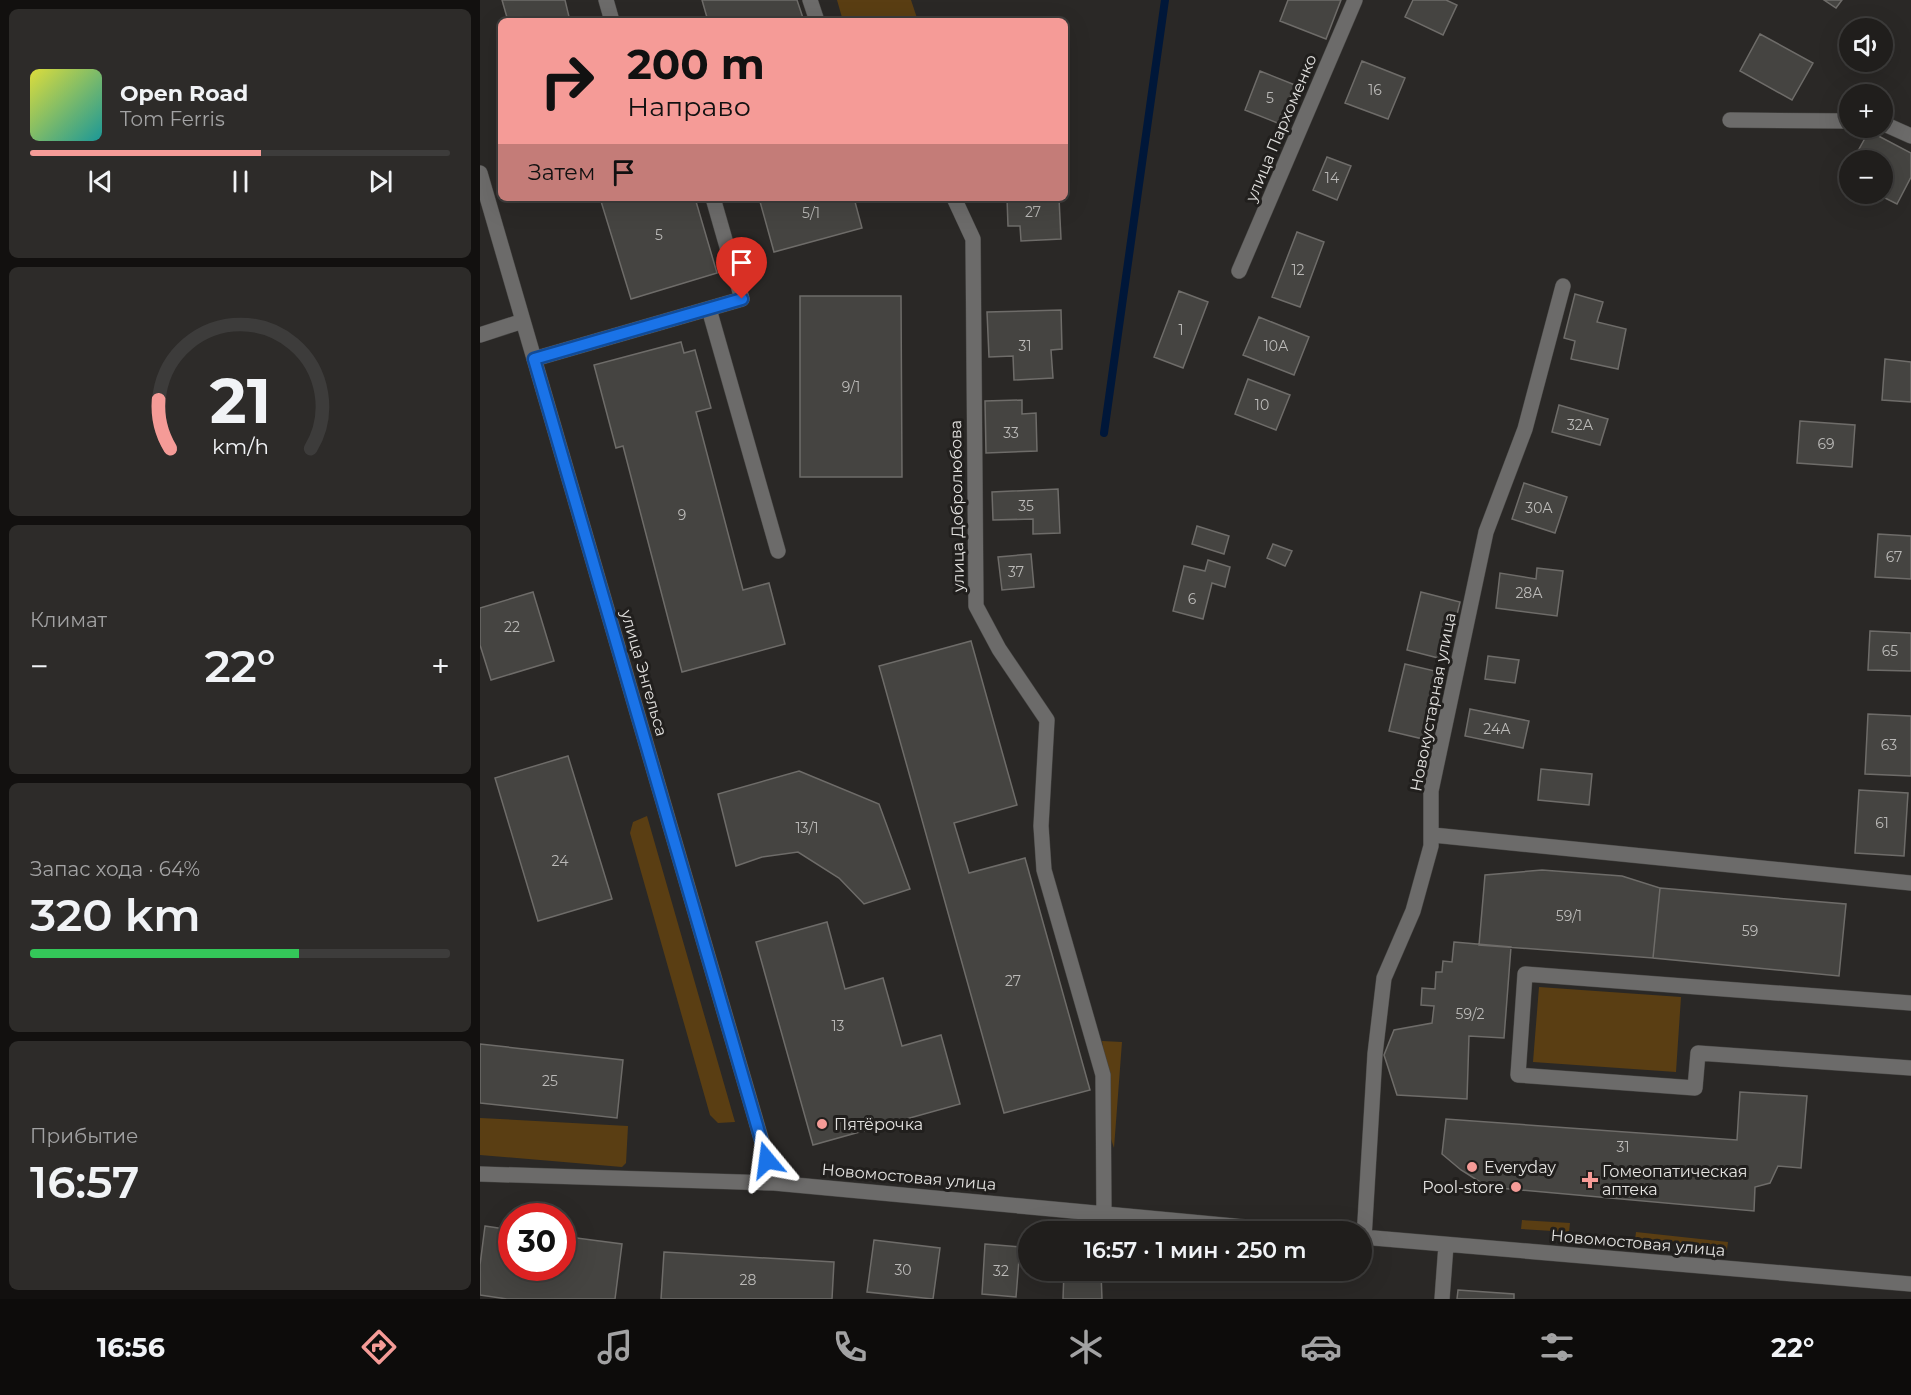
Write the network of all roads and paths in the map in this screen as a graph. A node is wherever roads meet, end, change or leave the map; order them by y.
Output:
1 (606, 0) edge
2 (810, 0) edge
3 (1355, 0) edge
4 (611, 18) edge
5 (816, 18) edge
6 (1730, 120) dead end
7 (1839, 121) edge
8 (1893, 128) edge
9 (1911, 136) edge
10 (480, 173) edge
11 (714, 201) edge
12 (955, 201) edge
13 (1239, 271) dead end
14 (1563, 286) dead end
15 (709, 309) junction
16 (523, 321) junction
17 (480, 335) edge
18 (534, 359) junction
19 (778, 551) dead end
20 (1433, 835) junction
21 (1911, 883) edge
22 (1911, 1003) edge
23 (1911, 1068) edge
24 (480, 1174) edge
25 (774, 1183) junction
26 (1104, 1214) junction
27 (1179, 1221) edge
28 (1364, 1221) edge
29 (1372, 1239) edge
30 (1446, 1245) junction
31 (1911, 1284) edge
32 (1442, 1299) edge

1 - 4 street
2 - 5 street
3 - 13 street, улица Пархоменко
6 - 7 street
8 - 9 street
10 - 16 street, улица Энгельса
11 - 15 street
12 - 26 street, улица Добролюбова
14 - 20 street, Новокустарная улица
15 - 18 street
15 - 19 street
16 - 17 street
16 - 18 street, улица Энгельса
18 - 25 street, улица Энгельса
20 - 21 street
20 - 28 street, Новокустарная улица
22 - 23 street
24 - 25 street, Новомостовая улица
25 - 26 street, Новомостовая улица
26 - 27 street, Новомостовая улица
29 - 30 street, Новомостовая улица
30 - 31 street, Новомостовая улица
30 - 32 street

